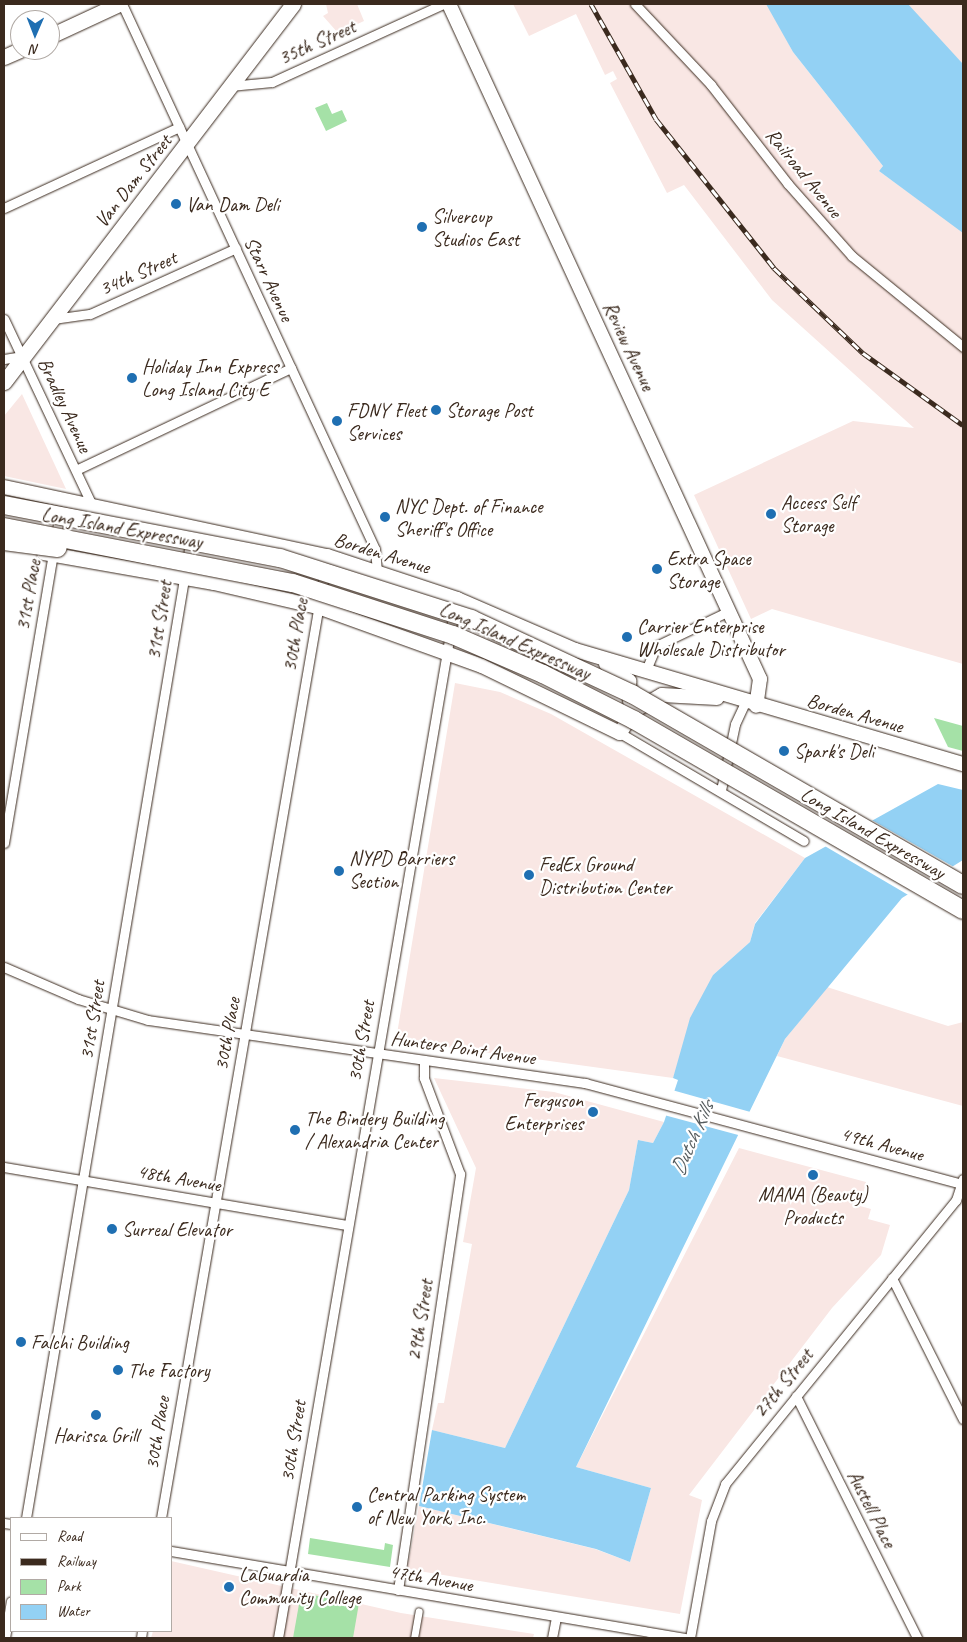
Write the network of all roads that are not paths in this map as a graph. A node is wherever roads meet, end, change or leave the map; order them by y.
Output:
1 (120, 4) edge
2 (293, 4) edge
3 (443, 4) edge
4 (449, 4) edge
5 (634, 4) edge
6 (60, 31) edge
7 (230, 86) junction
8 (179, 127) junction
9 (187, 144) junction
10 (4, 208) edge
11 (236, 248) junction
12 (4, 319) edge
13 (52, 319) junction
14 (963, 346) edge
15 (23, 356) junction
16 (4, 359) edge
17 (291, 368) junction
18 (4, 382) edge
19 (76, 470) junction
20 (4, 487) edge
21 (62, 501) junction
22 (4, 505) edge
23 (93, 508) junction
24 (193, 526) junction
25 (4, 527) edge
26 (4, 543) edge
27 (146, 553) junction
28 (52, 555) junction
29 (327, 556) junction
30 (377, 571) junction
31 (184, 577) junction
32 (457, 599) junction
33 (318, 607) junction
34 (729, 611) junction
35 (446, 651) junction
36 (594, 656) junction
37 (646, 670) junction
38 (745, 703) junction
39 (630, 715) junction
40 (620, 733) junction
41 (959, 763) edge
42 (721, 790) junction
43 (804, 841) dead end
44 (4, 842) edge
45 (963, 885) edge
46 (963, 910) edge
47 (4, 967) edge
48 (112, 1010) junction
49 (245, 1035) junction
50 (377, 1053) junction
51 (424, 1060) junction
52 (792, 1136) joint
53 (4, 1167) edge
54 (83, 1180) junction
55 (963, 1182) edge
56 (215, 1202) junction
57 (348, 1225) junction
58 (892, 1278) junction
59 (796, 1396) junction
60 (963, 1419) edge
61 (26, 1517) edge
62 (161, 1517) edge
63 (172, 1551) edge
64 (290, 1571) junction
65 (398, 1590) junction
66 (10, 1606) edge
67 (419, 1610) dead end
68 (556, 1617) junction
69 (5, 1638) edge
70 (278, 1638) edge
71 (414, 1638) edge
72 (552, 1638) edge
73 (685, 1638) edge
74 (690, 1638) edge
75 (916, 1638) edge

1 - 6 main road
1 - 8 street, Starr Avenue
2 - 7 main road, Van Dam Street
3 - 7 street, 35th Street
4 - 34 main road, Review Avenue
5 - 14 street, Railroad Avenue
7 - 9 main road, Van Dam Street
8 - 9 street, Starr Avenue
8 - 10 street
9 - 11 street, Starr Avenue
9 - 13 main road, Van Dam Street
11 - 13 street, 34th Street
11 - 17 street, Starr Avenue
12 - 15 street, Bradley Avenue
13 - 15 main road, Van Dam Street
15 - 16 street
15 - 18 main road, Van Dam Street
15 - 19 street, Bradley Avenue
17 - 19 street
17 - 30 street, Starr Avenue
19 - 23 street, Bradley Avenue
20 - 21 main road, Borden Avenue
21 - 23 main road, Borden Avenue
21 - 28 street, 31st Place
22 - 45 highway, Long Island Expressway, bridge
23 - 24 main road, Borden Avenue
24 - 29 main road, Borden Avenue
24 - 31 street, 31st Street
25 - 27 highway, Long Island Expressway, bridge
26 - 27 highway, bridge
26 - 28 main road
27 - 46 highway, Long Island Expressway, bridge
28 - 31 main road
28 - 44 street, 31st Place
29 - 30 main road, Borden Avenue
29 - 33 street, 30th Place
30 - 32 main road, Borden Avenue
31 - 33 main road
31 - 48 street, 31st Street
32 - 35 street, 30th Street
32 - 36 main road, Borden Avenue
33 - 35 main road
33 - 49 street, 30th Place
34 - 37 street
34 - 38 main road, Review Avenue
35 - 40 main road
35 - 50 street, 30th Street
36 - 37 main road, Borden Avenue
36 - 39 main road
37 - 38 main road, Borden Avenue
37 - 39 main road
38 - 39 main road, Borden Avenue
38 - 41 main road, Borden Avenue
38 - 42 street, Review Avenue
39 - 40 main road
40 - 42 street
42 - 43 street
47 - 48 street, Hunters Point Avenue
48 - 49 street, Hunters Point Avenue
48 - 54 street, 31st Street
49 - 50 street, Hunters Point Avenue
49 - 56 street, 30th Place
50 - 51 street, Hunters Point Avenue
50 - 57 street, 30th Street
51 - 52 street, Hunters Point Avenue
51 - 65 street, 29th Street
52 - 55 street, 49th Avenue
53 - 54 street, 48th Avenue
54 - 56 street, 48th Avenue
54 - 61 street, 31st Street
55 - 58 street, 27th Street
56 - 57 street, 48th Avenue
56 - 62 street, 30th Place
57 - 64 street, 30th Street
58 - 59 street, 27th Street
58 - 60 street
59 - 74 street, 27th Street
59 - 75 street, Austell Place
63 - 64 street, 47th Avenue
64 - 65 street, 47th Avenue
64 - 70 street, 30th Street
65 - 68 street, 47th Avenue
66 - 69 street
67 - 71 street
68 - 72 street
68 - 73 street, 47th Avenue

